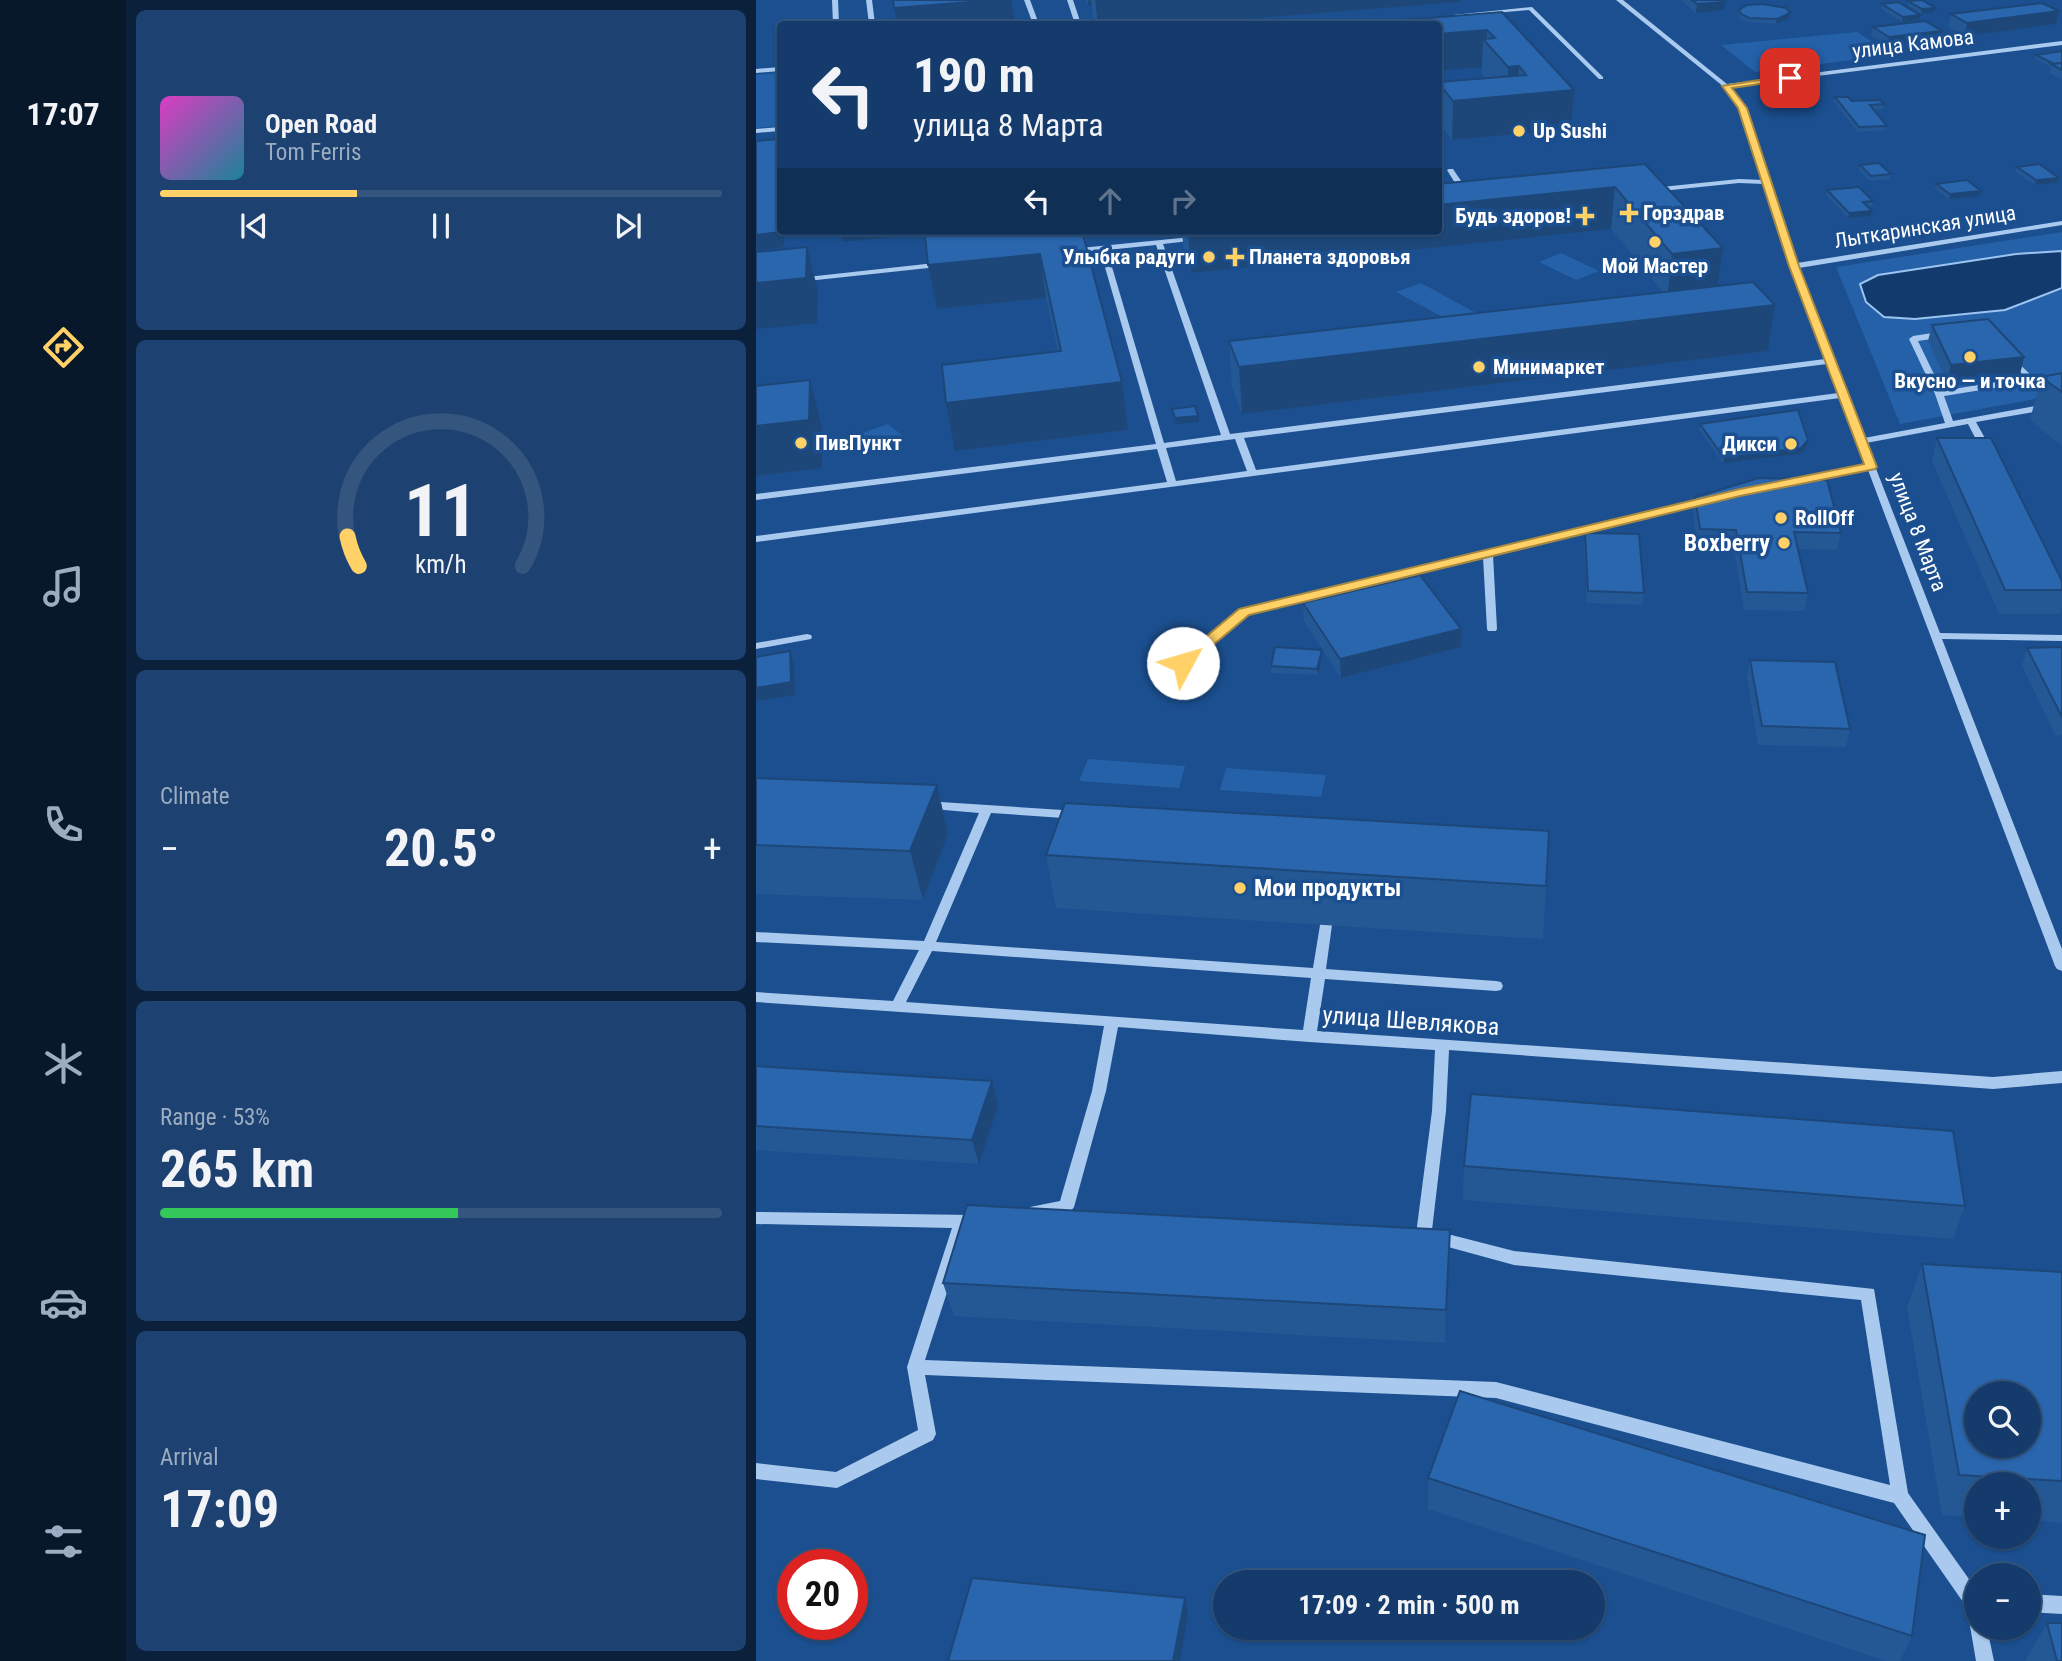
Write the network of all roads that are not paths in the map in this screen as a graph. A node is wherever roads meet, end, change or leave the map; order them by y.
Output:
1 (835, 0) edge
2 (869, 0) edge
3 (1027, 0) edge
4 (1070, 0) edge
5 (1619, 0) edge
6 (836, 21) edge
7 (872, 21) edge
8 (1036, 21) edge
9 (1077, 21) edge
10 (1460, 34) edge
11 (2062, 43) edge
12 (777, 69) edge
13 (756, 71) edge
14 (1601, 78) dead end
15 (1726, 86) junction
16 (777, 129) edge
17 (756, 131) edge
18 (1451, 170) dead end
19 (1766, 182) junction
20 (1644, 191) edge
21 (1471, 201) edge
22 (2062, 223) edge
23 (1213, 236) dead end
24 (1159, 242) junction
25 (1104, 248) junction
26 (1062, 252) edge
27 (951, 264) edge
28 (1794, 266) junction
29 (784, 281) edge
30 (1954, 333) edge
31 (2006, 354) edge
32 (1830, 361) junction
33 (1939, 394) junction
34 (1843, 395) junction
35 (2062, 404) edge
36 (1971, 421) junction
37 (1950, 425) junction
38 (1238, 436) junction
39 (1226, 437) junction
40 (1861, 441) junction
41 (1161, 445) junction
42 (1993, 461) edge
43 (1871, 467) junction
44 (1252, 473) junction
45 (1172, 484) junction
46 (1779, 485) edge
47 (1726, 496) edge
48 (756, 497) edge
49 (756, 539) edge
50 (1488, 554) junction
51 (1492, 629) dead end
52 (1936, 636) junction
53 (807, 637) dead end
54 (2062, 638) edge
55 (756, 646) edge
56 (1183, 663) dead end
57 (905, 804) edge
58 (987, 809) junction
59 (1095, 816) edge
60 (1326, 925) edge
61 (756, 936) edge
62 (928, 946) junction
63 (2062, 966) edge
64 (1319, 974) junction
65 (1496, 986) dead end
66 (756, 996) edge
67 (898, 1005) junction
68 (1112, 1023) junction
69 (1309, 1037) junction
70 (1442, 1046) junction
71 (2062, 1077) edge
72 (1014, 1214) edge
73 (756, 1218) edge
74 (988, 1218) edge
75 (962, 1222) junction
76 (915, 1367) junction
77 (756, 1471) edge
78 (1900, 1496) junction
79 (1964, 1585) edge
80 (2041, 1604) edge
81 (2062, 1605) edge
82 (1981, 1640) edge
83 (1985, 1661) edge

1 - 6 street
2 - 7 street
3 - 8 street
4 - 9 street
5 - 15 street, улица 8 Марта
10 - 14 street
11 - 15 street, улица Камова
12 - 13 street
15 - 19 street, улица 8 Марта
16 - 17 street
18 - 21 street
19 - 20 street
19 - 28 street, улица 8 Марта
22 - 28 street, Лыткаринская улица
23 - 24 street
24 - 25 street
24 - 39 street
25 - 26 street
25 - 41 street
27 - 29 street
28 - 32 street, улица 8 Марта
30 - 33 street
31 - 33 street
32 - 34 street, улица 8 Марта
32 - 38 street
33 - 37 street
34 - 40 street, улица 8 Марта
34 - 44 street
35 - 36 street
36 - 37 street
36 - 42 street
37 - 40 street
38 - 39 street
38 - 44 street
39 - 41 street
40 - 43 street, улица 8 Марта
41 - 45 street
41 - 48 street
43 - 46 street
43 - 52 street, улица 8 Марта
44 - 45 street
45 - 49 street
47 - 50 street
50 - 51 street
50 - 56 street
52 - 54 street
52 - 63 street, улица 8 Марта
53 - 55 street
57 - 58 street
58 - 59 street
58 - 62 street
60 - 64 street
61 - 62 street
62 - 64 street
62 - 67 street
64 - 65 street
64 - 69 street
66 - 67 street, улица Шевлякова
67 - 68 street, улица Шевлякова
68 - 69 street, улица Шевлякова
68 - 72 street
69 - 70 street, улица Шевлякова
70 - 71 street, улица Шевлякова
70 - 78 street
73 - 75 street
74 - 75 street
75 - 76 street
76 - 77 street
76 - 78 street
78 - 79 street
80 - 81 street
82 - 83 street

